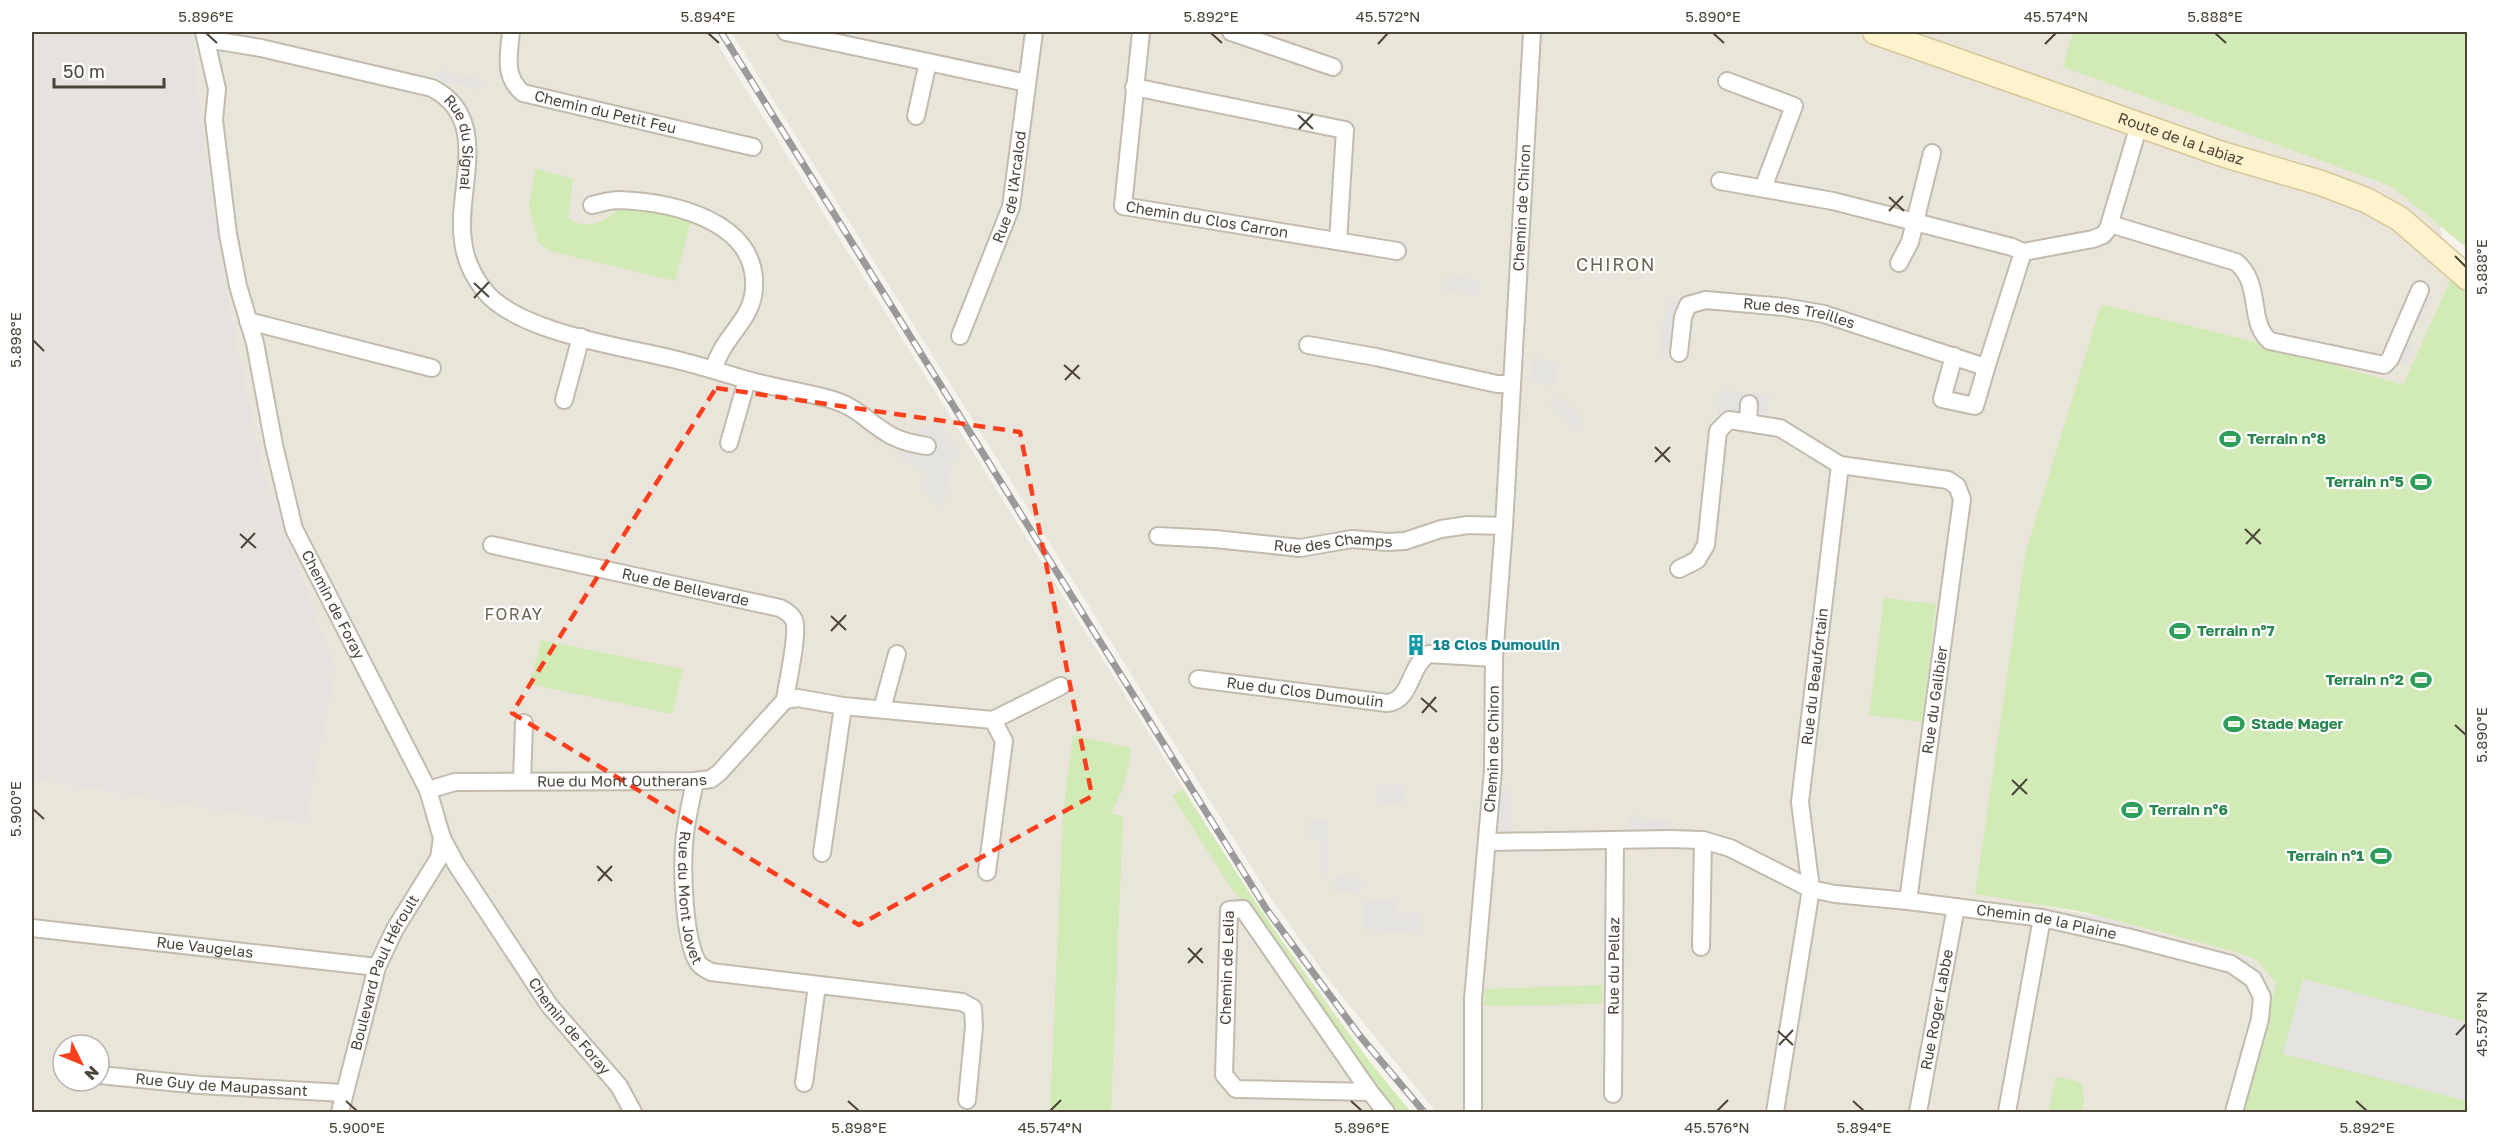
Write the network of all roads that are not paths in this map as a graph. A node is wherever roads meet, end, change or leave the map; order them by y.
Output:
1 (511, 32) edge
2 (786, 32) edge
3 (1034, 32) edge
4 (1141, 32) edge
5 (1230, 32) edge
6 (1532, 32) edge
7 (1875, 32) edge
8 (205, 35) edge
9 (928, 62) junction
10 (1333, 67) dead end
11 (1727, 81) dead end
12 (1027, 83) junction
13 (1134, 87) junction
14 (915, 116) dead end
15 (2139, 125) junction
16 (753, 147) dead end
17 (1932, 153) dead end
18 (1719, 180) dead end
19 (1763, 188) junction
20 (592, 205) dead end
21 (1914, 222) junction
22 (2110, 224) junction
23 (1338, 241) junction
24 (1397, 251) dead end
25 (2023, 252) junction
26 (1899, 263) dead end
27 (2468, 278) edge
28 (2420, 290) dead end
29 (248, 321) junction
30 (960, 336) dead end
31 (580, 337) junction
32 (1308, 345) dead end
33 (1679, 353) dead end
34 (1954, 356) junction
35 (1987, 365) junction
36 (432, 368) dead end
37 (713, 369) junction
38 (747, 380) junction
39 (1510, 384) junction
40 (564, 400) dead end
41 (1749, 404) dead end
42 (1748, 422) junction
43 (729, 443) dead end
44 (927, 446) dead end
45 (1840, 465) junction
46 (1504, 526) junction
47 (1158, 536) dead end
48 (492, 545) dead end
49 (1679, 569) dead end
50 (897, 654) dead end
51 (1494, 658) junction
52 (1198, 679) dead end
53 (1061, 686) dead end
54 (785, 700) junction
55 (843, 706) junction
56 (882, 709) junction
57 (993, 720) junction
58 (524, 723) dead end
59 (522, 781) junction
60 (695, 781) junction
61 (428, 790) junction
62 (442, 838) junction
63 (1615, 840) junction
64 (1704, 840) junction
65 (1488, 842) junction
66 (822, 853) dead end
67 (987, 872) dead end
68 (1811, 889) junction
69 (1908, 901) junction
70 (1956, 907) junction
71 (2043, 918) junction
72 (32, 928) edge
73 (1701, 947) dead end
74 (377, 967) junction
75 (817, 985) junction
76 (111, 1076) edge
77 (804, 1083) dead end
78 (1370, 1092) junction
79 (344, 1093) junction
80 (1613, 1094) dead end
81 (967, 1100) dead end
82 (340, 1113) edge
83 (633, 1113) edge
84 (1386, 1113) edge
85 (1473, 1113) edge
86 (1775, 1113) edge
87 (1918, 1113) edge
88 (2007, 1113) edge
89 (2234, 1113) edge

1 - 16 street, Chemin du Petit Feu
2 - 9 street
3 - 12 street, Rue de l'Arcalod
4 - 13 street, Chemin du Clos Carron
5 - 10 street
6 - 39 street, Chemin de Chiron
7 - 15 main road, Route de la Labiaz
8 - 29 street, Chemin de Foray
8 - 31 street, Rue du Signal
9 - 12 street
9 - 14 street
11 - 19 street
12 - 30 street, Rue de l'Arcalod
13 - 23 street
13 - 23 street, Chemin du Clos Carron
15 - 22 street
15 - 27 main road, Route de la Labiaz
17 - 21 street
18 - 19 street
19 - 21 street
20 - 37 street
21 - 25 street
21 - 26 street
22 - 25 street
22 - 28 street
23 - 24 street, Chemin du Clos Carron
25 - 35 street
29 - 36 street
29 - 61 street, Chemin de Foray
31 - 37 street, Rue du Signal
31 - 40 street
32 - 39 street
33 - 34 street, Rue des Treilles
34 - 35 street, Rue des Treilles
34 - 35 street
37 - 38 street, Rue du Signal
38 - 43 street
38 - 44 street, Rue du Signal
39 - 46 street, Chemin de Chiron
41 - 42 street
42 - 45 street
42 - 49 street
45 - 68 street, Rue du Beaufortain
45 - 69 street, Rue du Galibier
46 - 47 street, Rue des Champs
46 - 51 street, Chemin de Chiron
48 - 54 street, Rue de Bellevarde
50 - 56 street
51 - 52 street, Rue du Clos Dumoulin
51 - 65 street, Chemin de Chiron
53 - 57 street
54 - 55 street
54 - 60 street, Rue du Mont Outherans
55 - 56 street
55 - 66 street
56 - 57 street
57 - 67 street
58 - 59 street
59 - 60 street, Rue du Mont Outherans
59 - 61 street, Rue du Mont Outherans
60 - 75 street, Rue du Mont Jovet
61 - 62 street, Chemin de Foray
62 - 74 street, Boulevard Paul Héroult
62 - 83 street, Chemin de Foray
63 - 64 street, Chemin de la Plaine
63 - 65 street, Chemin de la Plaine
63 - 80 street, Rue du Pellaz
64 - 68 street, Chemin de la Plaine
64 - 73 street
65 - 85 street, Chemin de Chiron
68 - 69 street, Chemin de la Plaine
68 - 86 street, Rue du Beaufortain
69 - 70 street, Chemin de la Plaine
70 - 71 street, Chemin de la Plaine
70 - 87 street, Rue Roger Labbe
71 - 88 street
71 - 89 street, Chemin de la Plaine
72 - 74 street, Rue Vaugelas
74 - 79 street, Boulevard Paul Héroult
75 - 77 street
75 - 81 street, Rue du Mont Jovet
76 - 79 street, Rue Guy de Maupassant
78 - 78 street, Chemin de Lelia
78 - 84 street, Chemin de Lelia
79 - 82 street, Boulevard Paul Héroult

